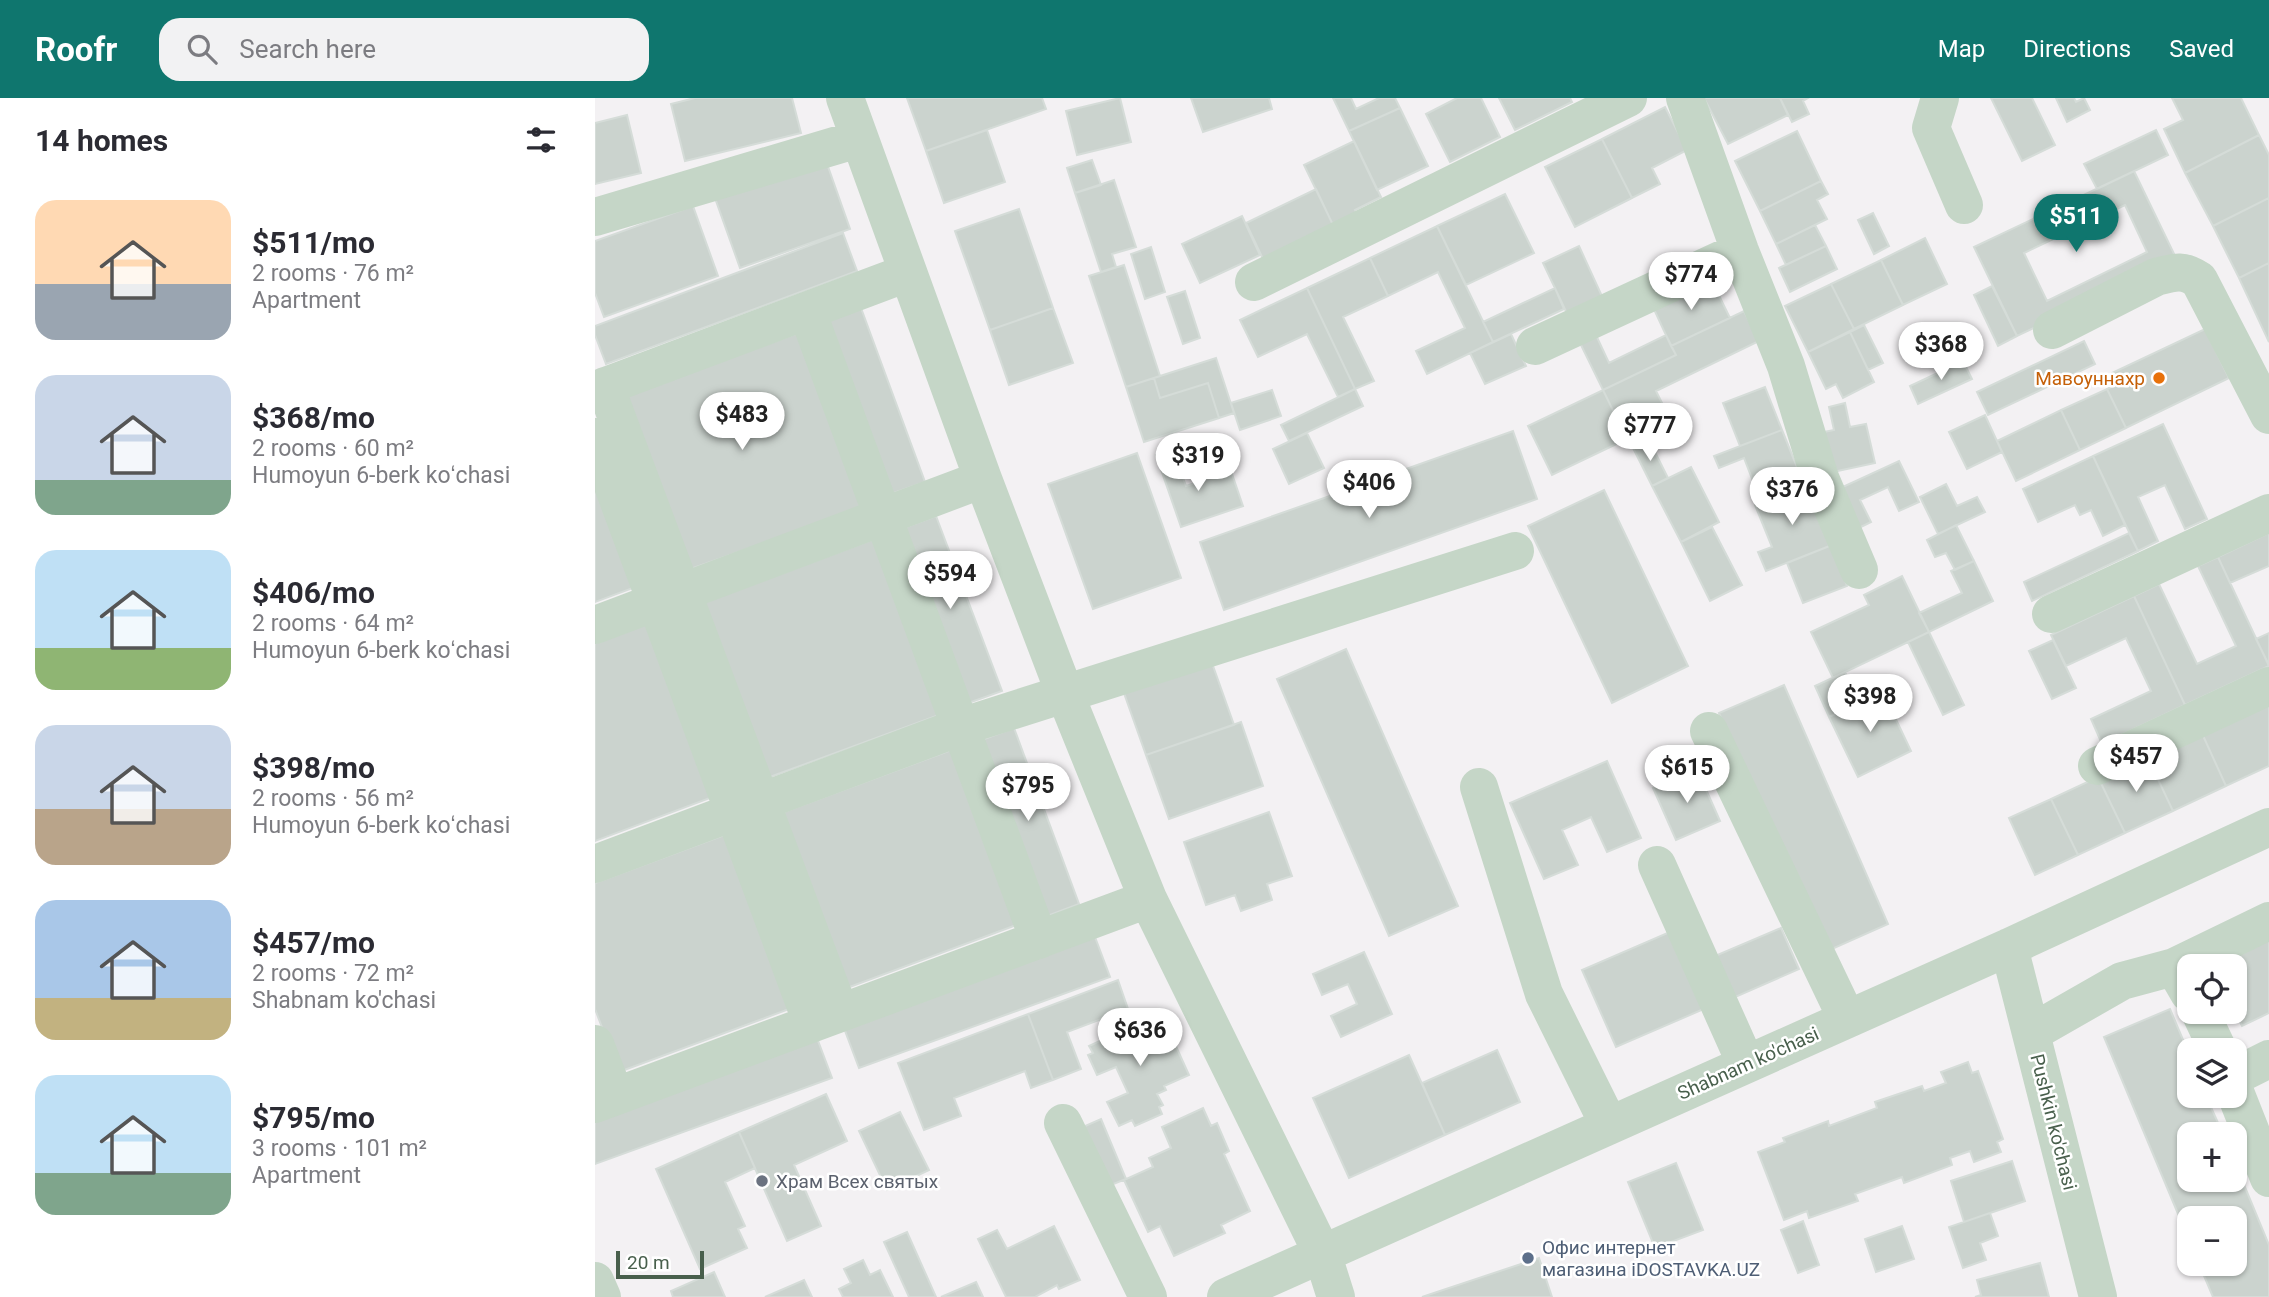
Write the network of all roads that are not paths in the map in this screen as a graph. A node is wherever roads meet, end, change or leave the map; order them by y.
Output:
1 (845, 98) edge
2 (1627, 98) edge
3 (1685, 98) edge
4 (1940, 98) edge
5 (858, 139) junction
6 (1964, 205) dead end
7 (595, 216) edge
8 (1740, 251) junction
9 (907, 273) junction
10 (1254, 282) dead end
11 (807, 311) junction
12 (2052, 330) dead end
13 (1535, 346) dead end
14 (600, 388) edge
15 (2269, 415) edge
16 (595, 436) edge
17 (983, 480) junction
18 (2269, 513) edge
19 (883, 517) junction
20 (1515, 551) dead end
21 (1859, 570) dead end
22 (669, 597) junction
23 (2051, 614) dead end
24 (595, 625) edge
25 (2269, 686) edge
26 (1065, 694) junction
27 (960, 726) junction
28 (1709, 731) dead end
29 (2097, 766) dead end
30 (1479, 788) dead end
31 (747, 807) junction
32 (2269, 827) edge
33 (595, 864) edge
34 (1657, 865) dead end
35 (1148, 899) junction
36 (2269, 922) edge
37 (1039, 940) junction
38 (2009, 947) junction
39 (2221, 954) edge
40 (2177, 980) edge
41 (826, 1018) junction
42 (1847, 1019) junction
43 (2031, 1033) junction
44 (595, 1044) edge
45 (2269, 1059) edge
46 (1746, 1064) junction
47 (2247, 1070) edge
48 (605, 1100) edge
49 (2241, 1108) edge
50 (1063, 1123) dead end
51 (1609, 1125) junction
52 (2268, 1175) edge
53 (1322, 1253) junction
54 (595, 1281) edge
55 (602, 1297) edge
56 (1149, 1297) edge
57 (1226, 1297) edge
58 (1336, 1297) edge
59 (2098, 1297) edge

1 - 5 street
2 - 10 street
3 - 8 street
4 - 6 street
5 - 7 street
5 - 9 street
8 - 13 street
8 - 21 street
9 - 11 street
9 - 17 street
11 - 14 street
11 - 19 street
12 - 15 street
14 - 22 street
16 - 22 street
17 - 19 street
17 - 26 street
18 - 23 street
19 - 22 street
19 - 27 street
20 - 26 street
22 - 24 street
22 - 31 street
25 - 29 street
26 - 27 street
26 - 35 street
27 - 31 street
27 - 37 street
28 - 42 street
30 - 51 street
31 - 33 street
31 - 41 street
32 - 38 street, Shabnam ko'chasi
34 - 46 street
35 - 37 street
35 - 53 street
36 - 39 street
37 - 41 street
38 - 42 street, Shabnam ko'chasi
38 - 43 street, Pushkin ko'chasi
40 - 43 street
41 - 48 street
42 - 46 street, Shabnam ko'chasi
43 - 59 street, Pushkin ko'chasi
44 - 48 street
45 - 47 street
46 - 51 street, Shabnam ko'chasi
49 - 52 street
50 - 56 street
51 - 53 street, Shabnam ko'chasi
53 - 57 street, Shabnam ko'chasi
53 - 58 street
54 - 55 street

